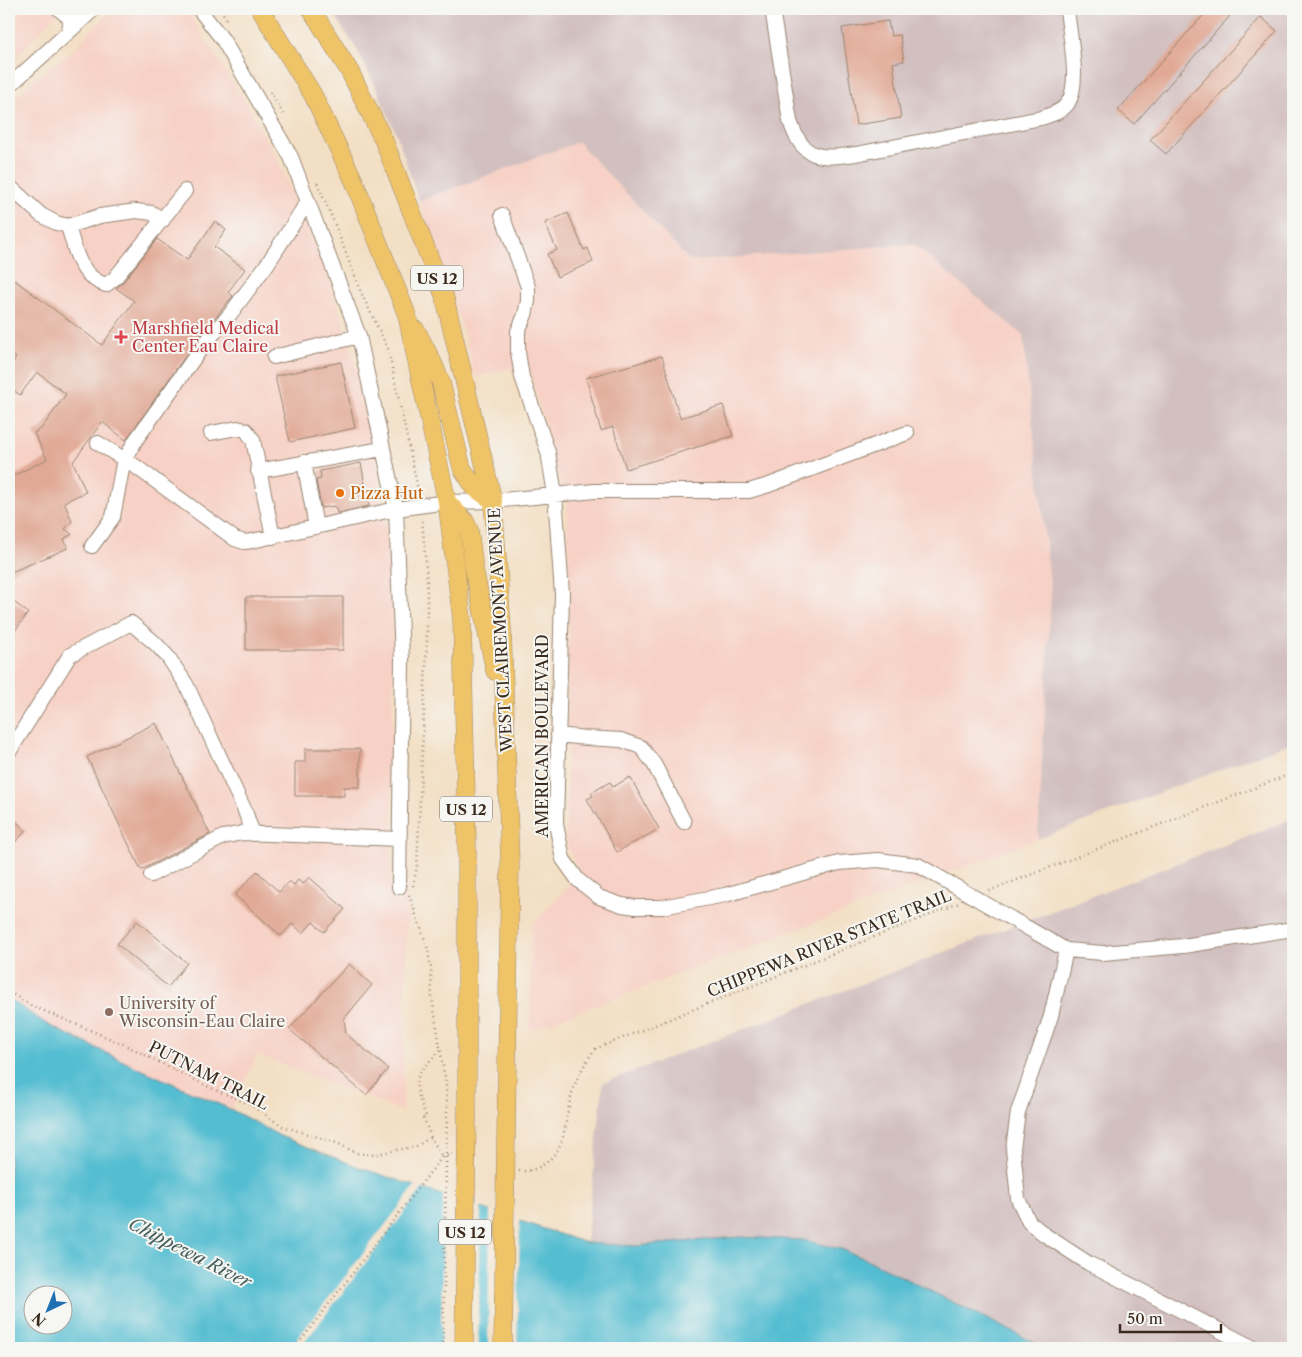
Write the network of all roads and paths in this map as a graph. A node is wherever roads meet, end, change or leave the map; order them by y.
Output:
1 (59, 9) edge
2 (94, 9) edge
3 (199, 9) edge
4 (260, 9) edge
5 (772, 9) edge
6 (1067, 9) edge
7 (309, 11) edge
8 (72, 20) edge
9 (9, 86) edge
10 (186, 191) dead end
11 (12, 194) edge
12 (308, 201) junction
13 (502, 215) dead end
14 (163, 220) junction
15 (68, 226) junction
16 (407, 314) junction
17 (359, 336) junction
18 (274, 357) dead end
19 (211, 433) dead end
20 (907, 433) dead end
21 (98, 443) dead end
22 (382, 448) junction
23 (125, 460) junction
24 (304, 462) junction
25 (258, 471) junction
26 (554, 494) junction
27 (493, 501) junction
28 (447, 502) junction
29 (396, 509) junction
30 (316, 527) junction
31 (273, 537) junction
32 (92, 546) dead end
33 (505, 715) junction
34 (558, 735) junction
35 (9, 752) edge
36 (1293, 773) edge
37 (684, 822) dead end
38 (253, 834) junction
39 (400, 838) junction
40 (150, 875) dead end
41 (404, 891) joint
42 (972, 898) junction
43 (1293, 929) edge
44 (1066, 950) junction
45 (9, 992) edge
46 (441, 1050) junction
47 (431, 1137) junction
48 (456, 1152) dead end
49 (442, 1158) junction
50 (512, 1170) dead end
51 (295, 1348) edge
52 (443, 1348) edge
53 (464, 1348) edge
54 (503, 1348) edge
55 (1254, 1348) edge

1 - 8 street
2 - 8 street
3 - 12 street
4 - 16 main road, US 12
5 - 6 street
7 - 27 main road, WEST CLAIREMONT AVENUE / US 12
8 - 9 street
10 - 14 street
11 - 15 street
12 - 17 street
12 - 23 street
13 - 26 street, AMERICAN BOULEVARD
14 - 15 street
14 - 15 street
16 - 27 main road
16 - 28 main road, US 12
17 - 18 street
17 - 22 street
19 - 25 street
20 - 26 street
21 - 23 street
22 - 24 street
22 - 29 street
23 - 31 street
23 - 32 street
24 - 25 street
24 - 30 street
25 - 31 street
26 - 27 street
26 - 34 street, AMERICAN BOULEVARD
27 - 28 street
27 - 33 main road, WEST CLAIREMONT AVENUE / US 12
28 - 29 street
28 - 33 main road
28 - 53 main road, US 12, bridge
29 - 30 street
29 - 39 street
30 - 31 street
33 - 54 main road, WEST CLAIREMONT AVENUE / US 12, bridge
34 - 37 street
34 - 42 street, AMERICAN BOULEVARD
35 - 38 street
36 - 42 path, CHIPPEWA RIVER STATE TRAIL
38 - 39 street
38 - 40 street
39 - 41 street
41 - 46 path
42 - 44 street, AMERICAN BOULEVARD
42 - 50 path, CHIPPEWA RIVER STATE TRAIL
43 - 44 street, AMERICAN BOULEVARD
44 - 55 street
45 - 47 path, PUTNAM TRAIL
46 - 47 path
46 - 52 path, bridge
47 - 49 path
48 - 49 path
49 - 51 path

